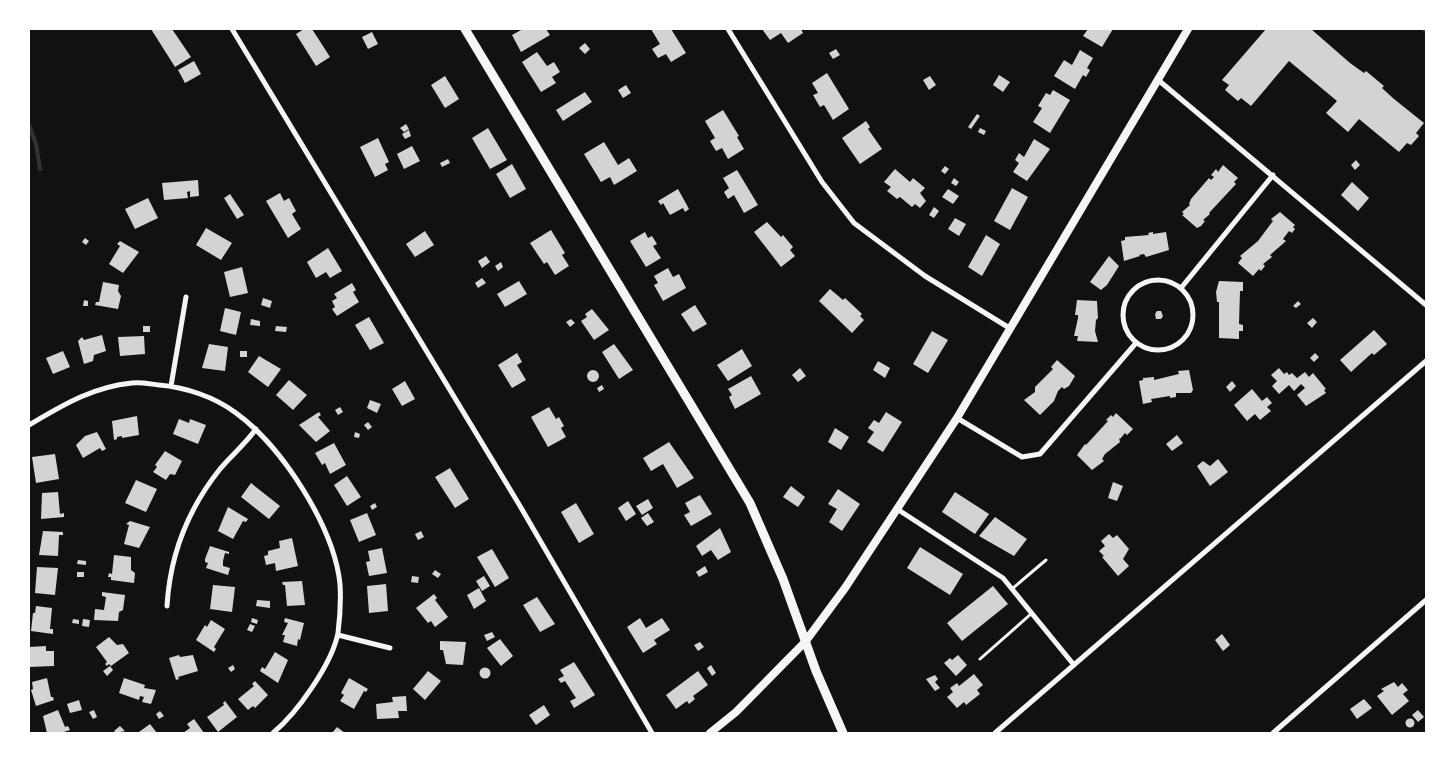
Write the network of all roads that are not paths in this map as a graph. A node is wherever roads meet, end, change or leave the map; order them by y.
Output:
1 (232, 29) edge
2 (465, 29) edge
3 (728, 29) edge
4 (1188, 29) edge
5 (1158, 79) junction
6 (1273, 175) junction
7 (1181, 288) junction
8 (186, 297) dead end
9 (1426, 305) edge
10 (1012, 329) junction
11 (1136, 343) junction
12 (1426, 361) edge
13 (171, 386) junction
14 (957, 418) junction
15 (29, 426) edge
16 (256, 429) junction
17 (896, 509) junction
18 (1046, 560) dead end
19 (1012, 589) junction
20 (1426, 600) edge
21 (167, 606) dead end
22 (1032, 613) junction
23 (338, 635) junction
24 (805, 642) junction
25 (390, 648) dead end
26 (980, 659) dead end
27 (1074, 665) junction
28 (273, 733) edge
29 (652, 733) edge
30 (710, 733) edge
31 (842, 733) edge
32 (995, 733) edge
33 (1273, 733) edge

1 - 29 street
2 - 24 main road
3 - 10 street
4 - 5 street
5 - 6 street
5 - 10 street
6 - 7 street
6 - 9 street
7 - 11 street
7 - 11 street
8 - 13 street
10 - 14 street
11 - 14 street
12 - 27 street
13 - 15 street
13 - 16 street
14 - 17 street
16 - 21 street
16 - 23 street
17 - 19 street
17 - 24 street
18 - 19 lane
19 - 22 street
20 - 33 street
22 - 26 lane
22 - 27 street
23 - 25 street
23 - 28 street
24 - 30 street
24 - 31 main road
27 - 32 street

